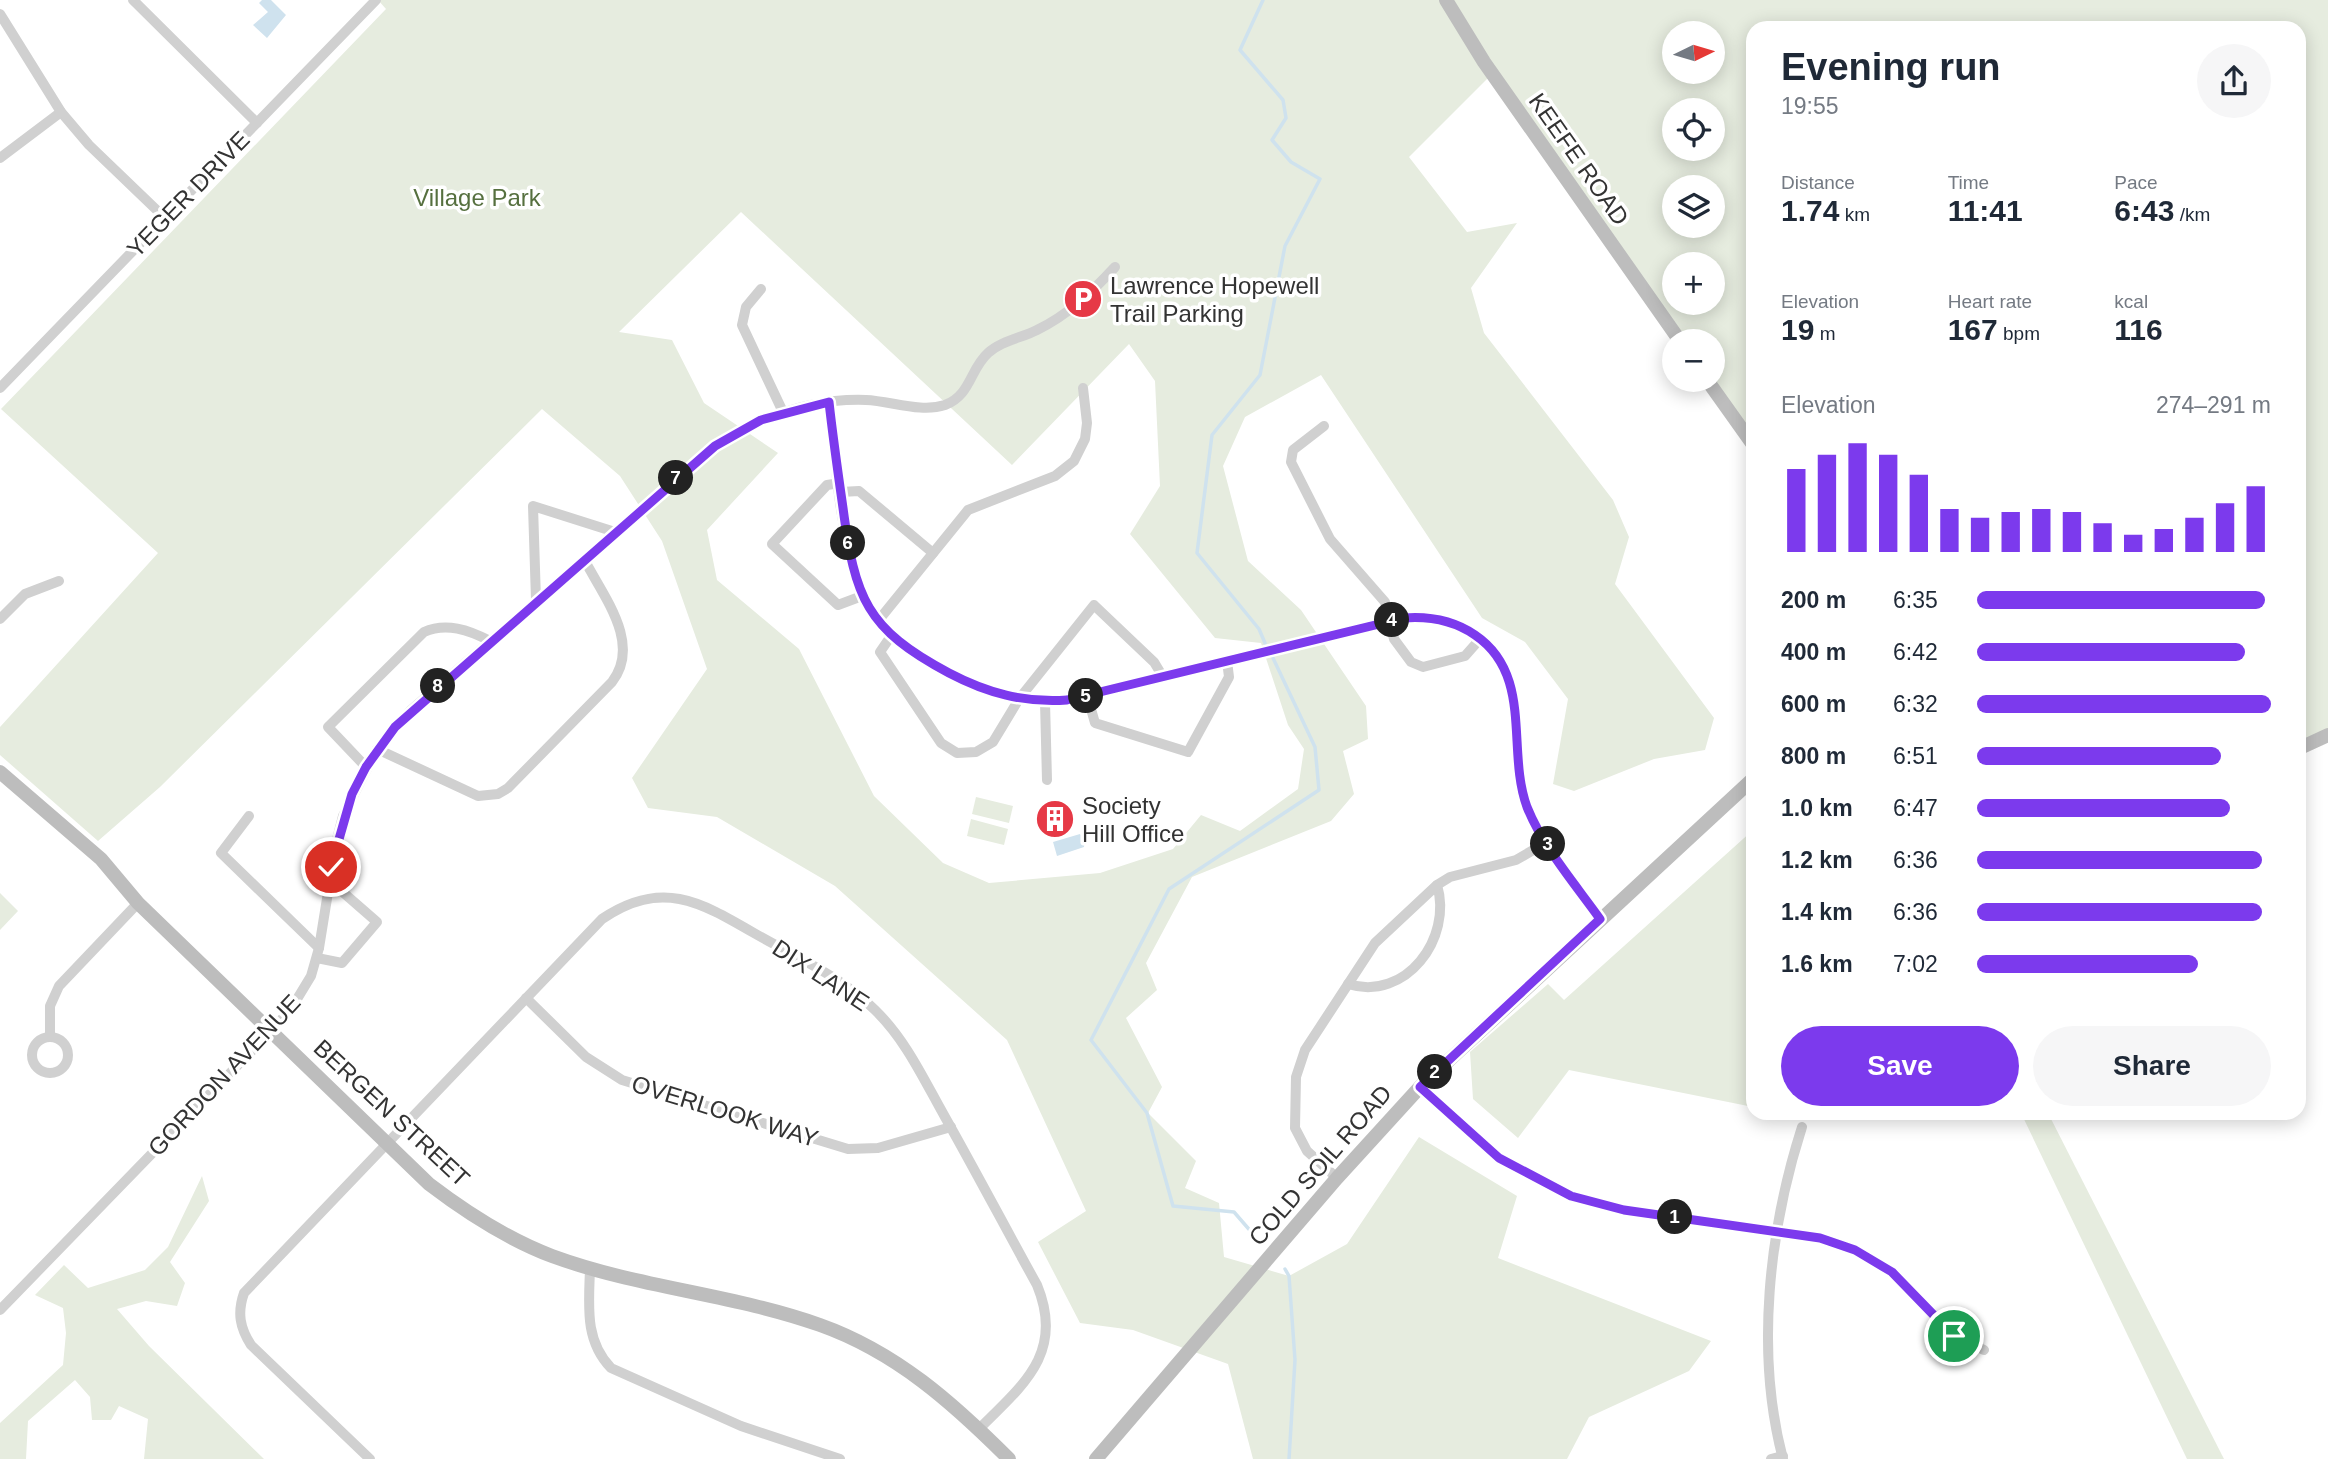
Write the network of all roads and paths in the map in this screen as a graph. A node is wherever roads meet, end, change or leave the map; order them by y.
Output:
1 (133, 0) edge
2 (376, 0) edge
3 (1446, 0) edge
4 (0, 14) edge
5 (61, 112) junction
6 (257, 123) junction
7 (0, 158) edge
8 (165, 218) junction
9 (1115, 267) dead end
10 (761, 289) dead end
11 (1672, 329) edge
12 (0, 388) edge
13 (1083, 388) dead end
14 (1716, 392) edge
15 (829, 402) junction
16 (783, 412) junction
17 (1324, 426) dead end
18 (1746, 435) edge
19 (840, 488) junction
20 (615, 532) junction
21 (933, 553) junction
22 (584, 559) junction
23 (59, 581) dead end
24 (862, 596) junction
25 (537, 600) junction
26 (0, 619) edge
27 (878, 621) junction
28 (1390, 621) junction
29 (891, 636) junction
30 (1480, 639) junction
31 (490, 641) junction
32 (1227, 661) junction
33 (1163, 677) junction
34 (1087, 695) junction
35 (1019, 699) junction
36 (1045, 702) junction
37 (2328, 735) edge
38 (2306, 745) edge
39 (377, 749) junction
40 (366, 767) junction
41 (0, 772) edge
42 (1047, 780) dead end
43 (1746, 785) edge
44 (249, 816) dead end
45 (1547, 842) junction
46 (330, 881) junction
47 (1437, 885) junction
48 (138, 903) junction
49 (1600, 919) junction
50 (318, 953) junction
51 (1348, 984) junction
52 (526, 998) junction
53 (271, 1031) junction
54 (50, 1037) dead end
55 (1420, 1087) junction
56 (1802, 1127) dead end
57 (951, 1128) junction
58 (386, 1142) junction
59 (1337, 1178) junction
60 (1778, 1232) junction
61 (590, 1268) junction
62 (0, 1310) edge
63 (1984, 1350) dead end
64 (979, 1429) junction
65 (1783, 1457) edge
66 (370, 1459) edge
67 (840, 1459) edge
68 (1009, 1459) edge
69 (1096, 1459) edge
70 (1771, 1459) edge

1 - 6 street
2 - 6 street, YEGER DRIVE
3 - 11 street, KEEFE ROAD
4 - 5 street
5 - 7 street
5 - 8 street
6 - 8 street, YEGER DRIVE
8 - 12 street, YEGER DRIVE
9 - 15 street, GORDON AVENUE
10 - 16 street
13 - 21 street
14 - 18 street
15 - 16 street, GORDON AVENUE
15 - 19 street
16 - 20 street, GORDON AVENUE
17 - 28 street
19 - 21 street
19 - 24 street
19 - 24 street
20 - 22 street, GORDON AVENUE
20 - 25 street
21 - 27 street
22 - 25 street, GORDON AVENUE
22 - 39 street
23 - 26 street
24 - 27 street
25 - 31 street, GORDON AVENUE
27 - 29 street
28 - 30 street
28 - 30 street
28 - 32 street
29 - 35 street
29 - 35 street
30 - 45 street
31 - 39 street, GORDON AVENUE
31 - 40 street
32 - 33 street
32 - 34 street
33 - 34 street
33 - 35 street
34 - 36 street
35 - 36 street
36 - 42 street
37 - 38 street
39 - 40 street, GORDON AVENUE
40 - 46 street, GORDON AVENUE
41 - 48 street, BERGEN STREET
43 - 49 street, COLD SOIL ROAD
44 - 50 street
45 - 47 street
45 - 49 street
46 - 50 street, GORDON AVENUE
46 - 50 street
47 - 51 street
47 - 51 street
48 - 53 street, BERGEN STREET
48 - 54 street
49 - 55 street, COLD SOIL ROAD
50 - 53 street, GORDON AVENUE
51 - 59 street
52 - 57 street, OVERLOOK WAY
52 - 57 street, DIX LANE
52 - 58 street, DIX LANE
53 - 58 street, BERGEN STREET
53 - 62 street, GORDON AVENUE
55 - 59 street, COLD SOIL ROAD
55 - 60 street
56 - 60 street
57 - 64 street, DIX LANE
58 - 61 street, BERGEN STREET
58 - 66 street, DIX LANE
59 - 69 street, COLD SOIL ROAD
60 - 63 street
60 - 65 street
61 - 64 street, BERGEN STREET
61 - 67 street
64 - 68 street, BERGEN STREET
65 - 70 street

